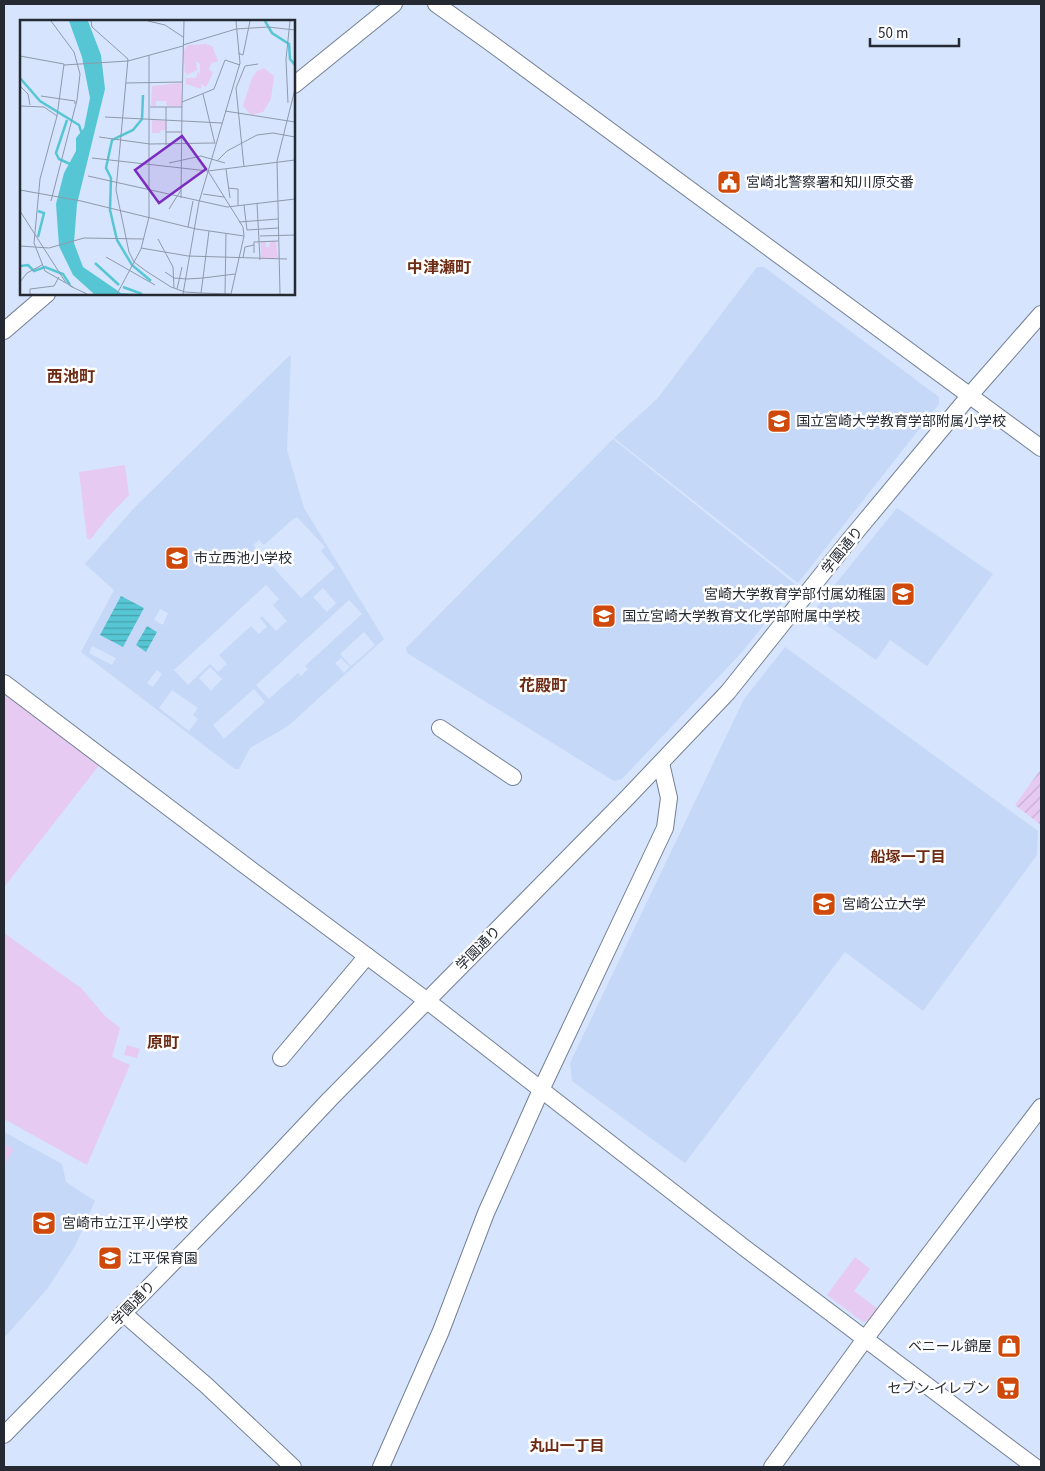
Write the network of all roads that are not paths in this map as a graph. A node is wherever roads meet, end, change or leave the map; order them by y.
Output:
1 (394, 4) edge
2 (436, 4) edge
3 (295, 84) edge
4 (46, 295) edge
5 (1041, 314) edge
6 (4, 331) edge
7 (970, 395) junction
8 (1041, 448) edge
9 (4, 683) edge
10 (440, 728) dead end
11 (661, 763) junction
12 (514, 777) dead end
13 (367, 956) junction
14 (426, 1000) junction
15 (282, 1058) dead end
16 (541, 1090) junction
17 (1041, 1107) edge
18 (123, 1313) junction
19 (865, 1339) junction
20 (4, 1435) edge
21 (293, 1467) edge
22 (382, 1467) edge
23 (772, 1467) edge
24 (1035, 1467) edge

1 - 3 street
2 - 7 street
4 - 6 street
5 - 7 street, 学園通り
7 - 8 street
7 - 11 street, 学園通り
9 - 13 street
10 - 12 street
11 - 14 street, 学園通り
11 - 16 street
13 - 14 street
13 - 15 street
14 - 16 street
14 - 18 street, 学園通り
16 - 19 street
16 - 22 street
17 - 19 street
18 - 20 street, 学園通り
18 - 21 street
19 - 23 street
19 - 24 street

